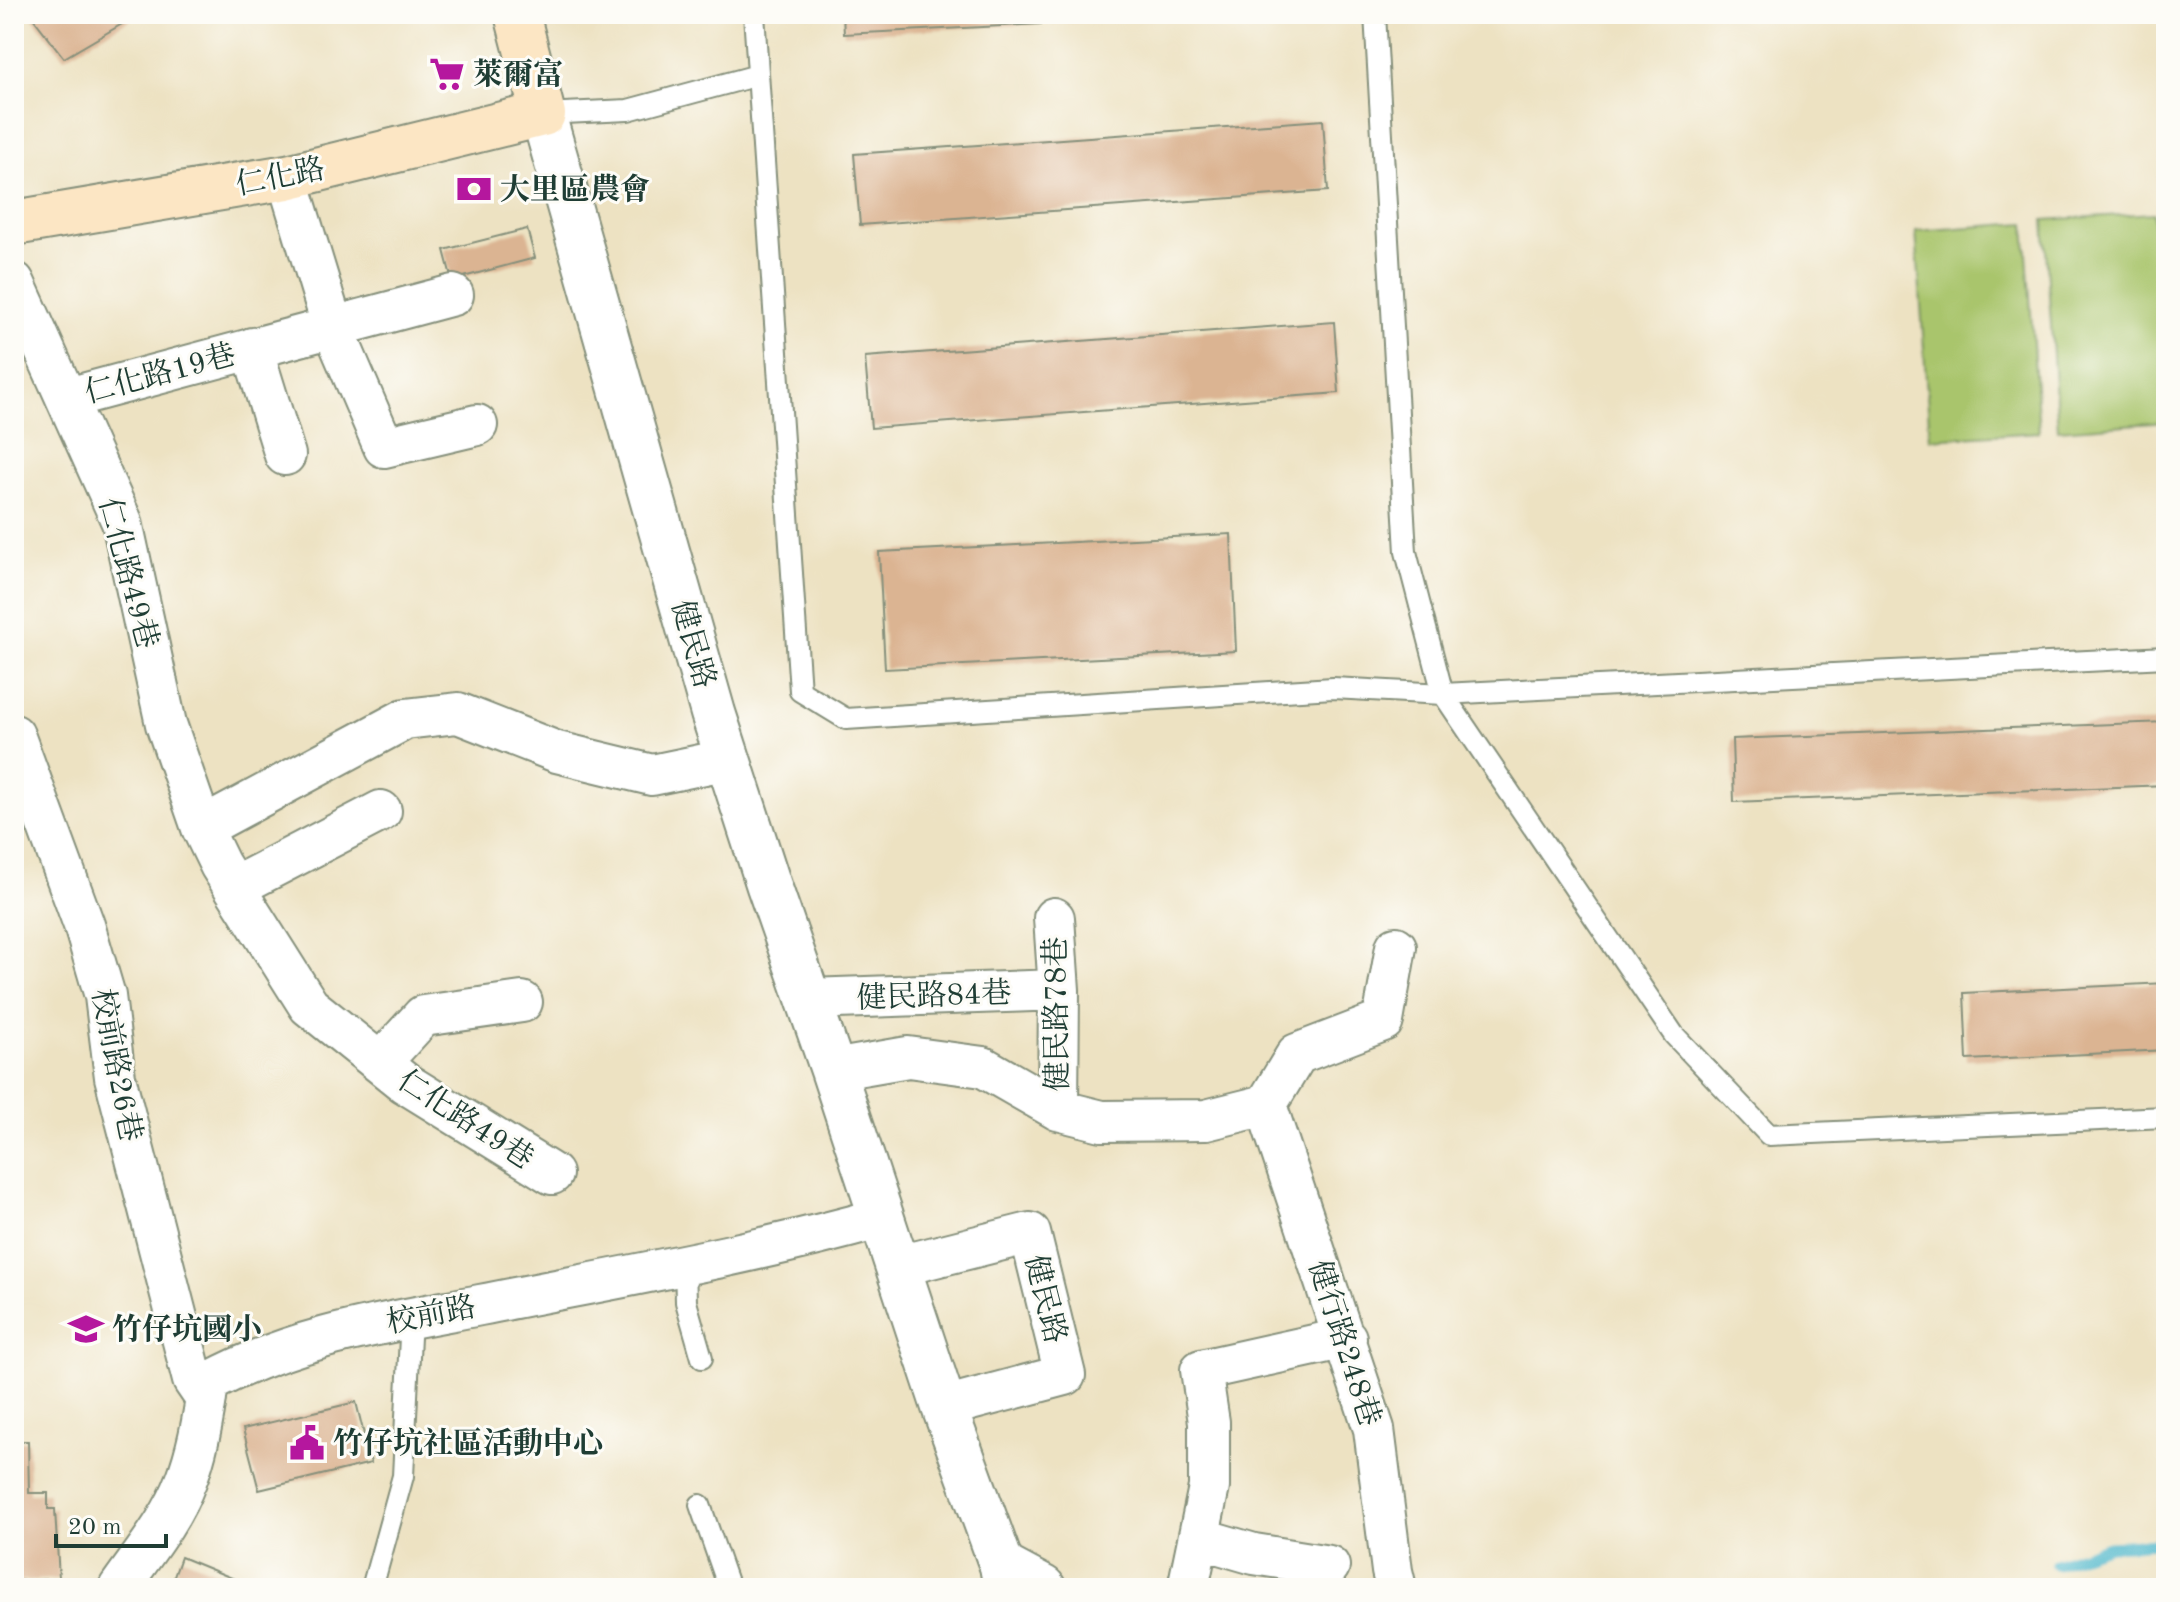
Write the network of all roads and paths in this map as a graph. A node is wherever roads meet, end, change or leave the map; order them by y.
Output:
1 (517, 14) edge
2 (754, 14) edge
3 (1375, 14) edge
4 (758, 75) junction
5 (543, 114) junction
6 (287, 177) junction
7 (14, 223) edge
8 (14, 282) edge
9 (453, 295) dead end
10 (333, 328) junction
11 (252, 348) junction
12 (68, 398) junction
13 (477, 425) dead end
14 (285, 455) dead end
15 (2166, 657) edge
16 (1443, 694) junction
17 (14, 735) edge
18 (729, 759) junction
19 (381, 811) dead end
20 (202, 828) junction
21 (235, 887) junction
22 (1054, 918) dead end
23 (1396, 947) dead end
24 (1059, 990) junction
25 (809, 999) junction
26 (522, 1002) dead end
27 (381, 1062) junction
28 (833, 1070) junction
29 (1266, 1105) junction
30 (1058, 1110) junction
31 (2166, 1117) edge
32 (552, 1174) dead end
33 (882, 1218) junction
34 (685, 1264) junction
35 (899, 1266) junction
36 (411, 1317) junction
37 (1346, 1338) junction
38 (702, 1358) dead end
39 (206, 1399) junction
40 (944, 1407) junction
41 (700, 1505) dead end
42 (1199, 1538) junction
43 (1329, 1566) dead end
44 (1253, 1571) edge
45 (1004, 1577) edge
46 (119, 1588) edge
47 (372, 1588) edge
48 (729, 1588) edge
49 (1043, 1588) edge
50 (1188, 1588) edge
51 (1396, 1588) edge

1 - 5 main road, 健民路
2 - 4 lane
3 - 16 lane
4 - 5 lane
4 - 16 lane
5 - 6 main road, 仁化路
5 - 18 street, 健民路
6 - 7 main road, 仁化路
6 - 10 street
8 - 12 street, 仁化路49巷
9 - 10 street, 仁化路19巷
10 - 11 street, 仁化路19巷
10 - 13 street
11 - 12 street, 仁化路19巷
11 - 14 street, 仁化路19巷
12 - 20 street, 仁化路49巷
15 - 16 lane
16 - 31 lane
17 - 39 street, 校前路26巷
18 - 20 street
18 - 25 street, 健民路
19 - 21 street
20 - 21 street, 仁化路49巷
21 - 27 street, 仁化路49巷
22 - 24 street, 健民路78巷
23 - 29 street
24 - 25 street, 健民路84巷
24 - 30 street, 健民路78巷
25 - 28 street, 健民路
26 - 27 street, 仁化路49巷
27 - 32 street, 仁化路49巷
28 - 30 street, 健民路78巷
28 - 33 street, 健民路
29 - 30 street, 健民路78巷
29 - 37 street, 健行路248巷
33 - 34 street, 校前路
33 - 35 street, 健民路
34 - 36 street, 校前路
34 - 38 lane
35 - 40 street, 健民路
35 - 40 street, 健民路
36 - 39 street, 校前路
36 - 47 lane
37 - 42 street
37 - 51 street, 健行路248巷
39 - 46 street, 校前路
40 - 45 street, 健民路
41 - 48 lane
42 - 44 street
42 - 50 street
43 - 44 street
45 - 49 street

